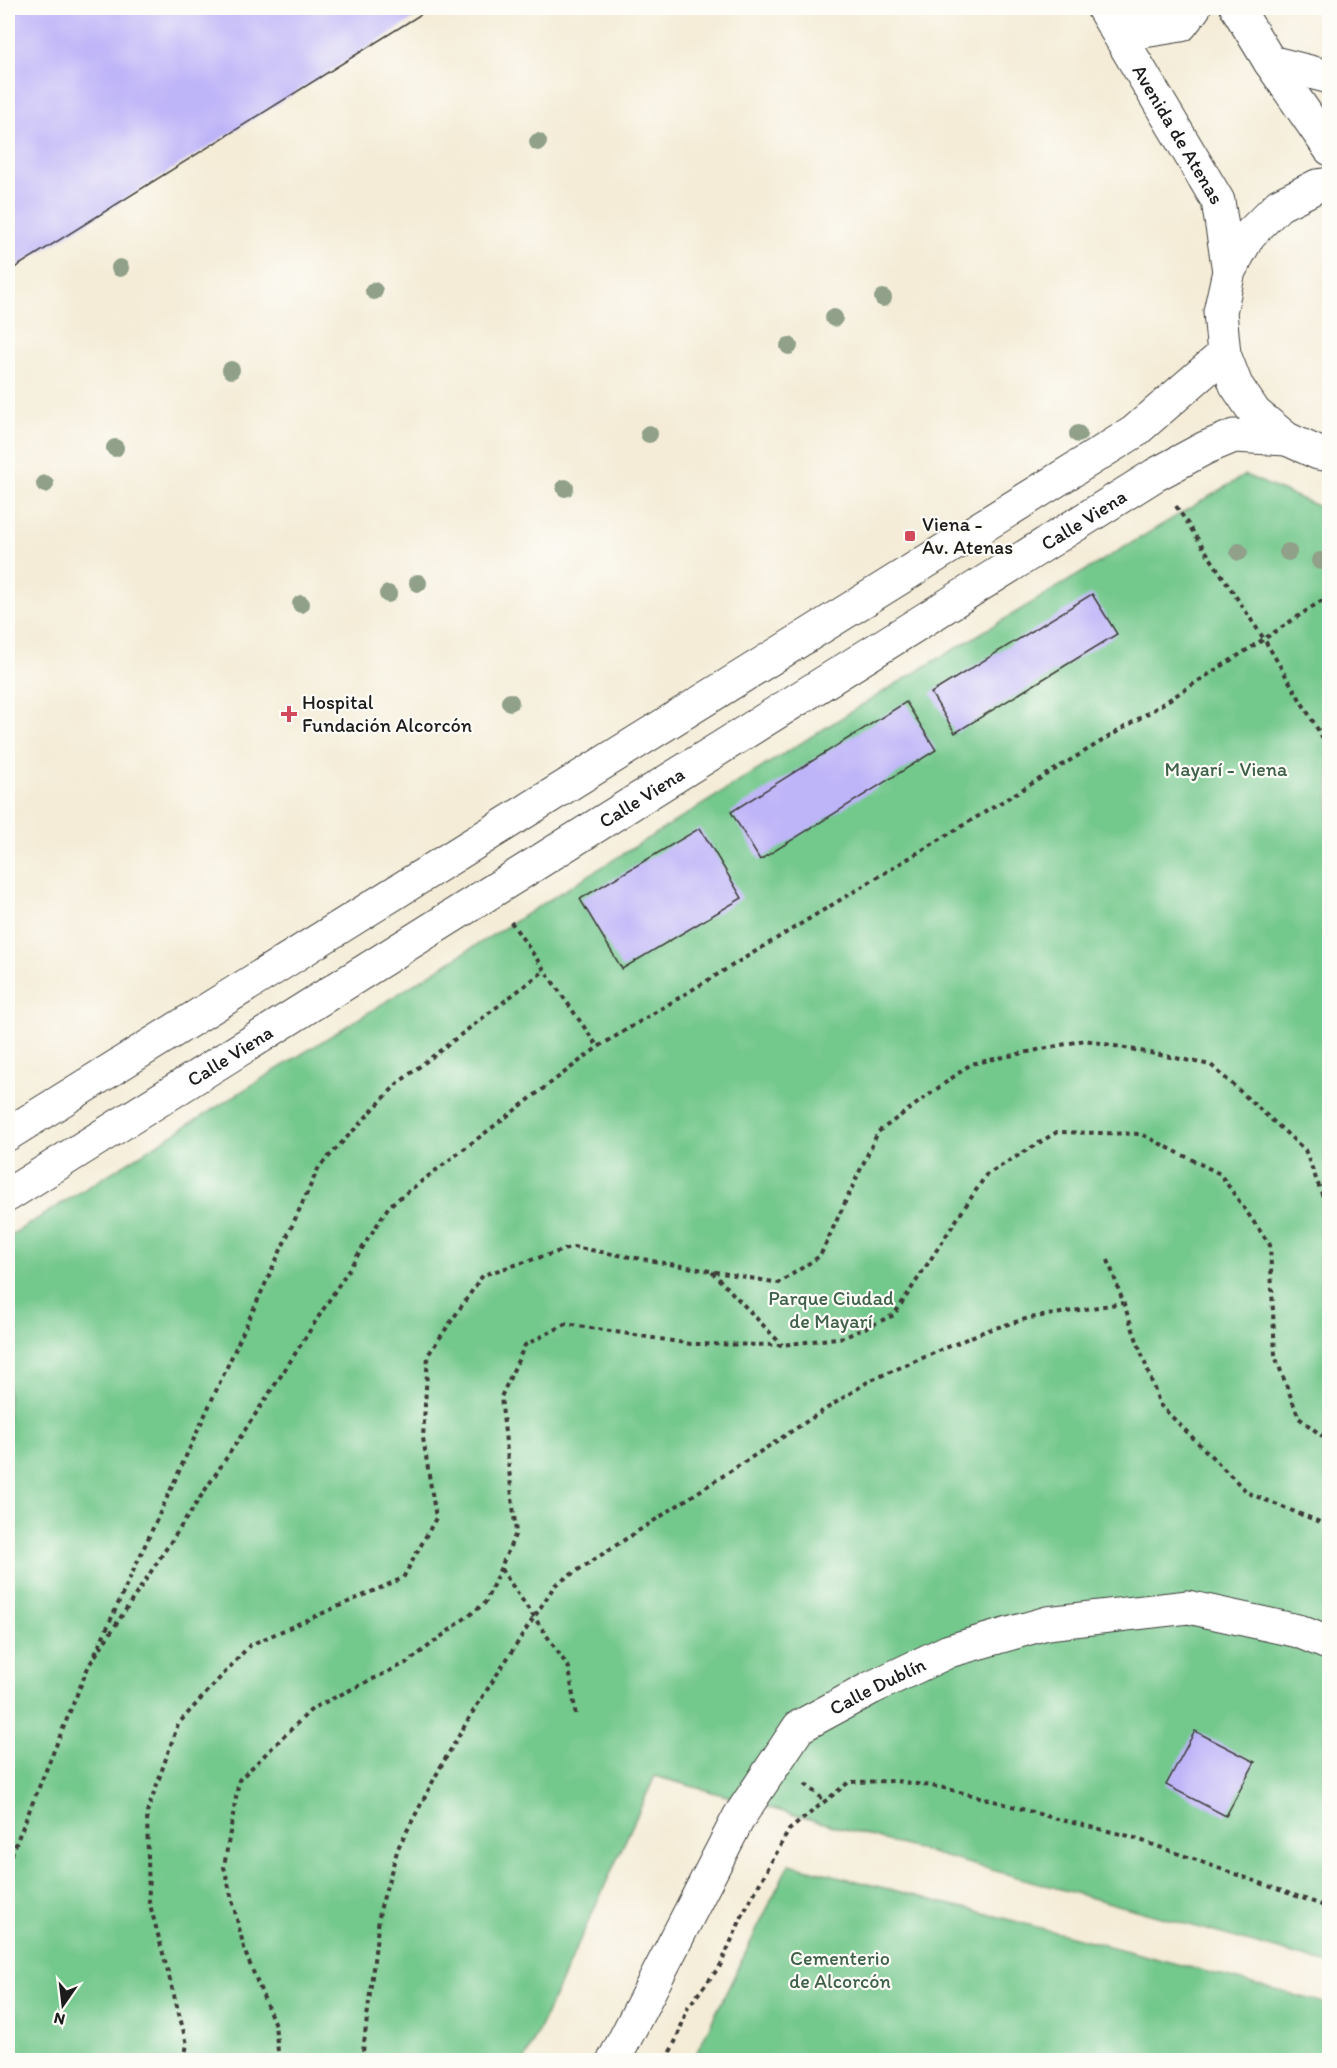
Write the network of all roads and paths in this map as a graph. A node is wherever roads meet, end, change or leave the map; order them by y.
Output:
1 (1194, 8) edge
2 (1237, 8) edge
3 (1107, 14) edge
4 (1270, 62) junction
5 (1329, 77) edge
6 (1329, 149) edge
7 (1329, 184) edge
8 (1228, 271) junction
9 (1224, 354) junction
10 (1287, 439) junction
11 (1329, 455) edge
12 (1155, 475) junction
13 (1329, 596) edge
14 (1264, 639) junction
15 (1329, 750) edge
16 (491, 893) junction
17 (544, 970) junction
18 (598, 1047) junction
19 (8, 1134) edge
20 (8, 1195) edge
21 (1329, 1215) edge
22 (1108, 1260) dead end
23 (711, 1272) junction
24 (1123, 1303) junction
25 (782, 1345) junction
26 (1329, 1442) edge
27 (1329, 1527) edge
28 (501, 1568) junction
29 (535, 1618) junction
30 (1329, 1644) edge
31 (89, 1665) junction
32 (576, 1717) dead end
33 (8, 1863) edge
34 (1329, 1908) edge
35 (184, 2061) edge
36 (279, 2061) edge
37 (362, 2061) edge
38 (614, 2061) edge
39 (666, 2061) edge

1 - 3 street
2 - 4 street
3 - 8 street, Avenida de Atenas
4 - 5 street
4 - 6 street
7 - 8 street
8 - 9 street
9 - 10 street
9 - 19 street
10 - 11 street
10 - 12 street, Calle Viena
12 - 14 path
12 - 16 street, Calle Viena
13 - 14 path
14 - 15 path
14 - 18 path
16 - 17 path
16 - 20 street, Calle Viena
17 - 18 path
17 - 31 path
18 - 31 path
21 - 23 path
22 - 24 path
23 - 25 path
23 - 35 path
24 - 27 path
24 - 29 path
25 - 26 path
25 - 28 path
28 - 29 path
28 - 36 path
29 - 32 path
29 - 37 path
30 - 38 street, Calle Dublín
31 - 33 path
34 - 39 path

